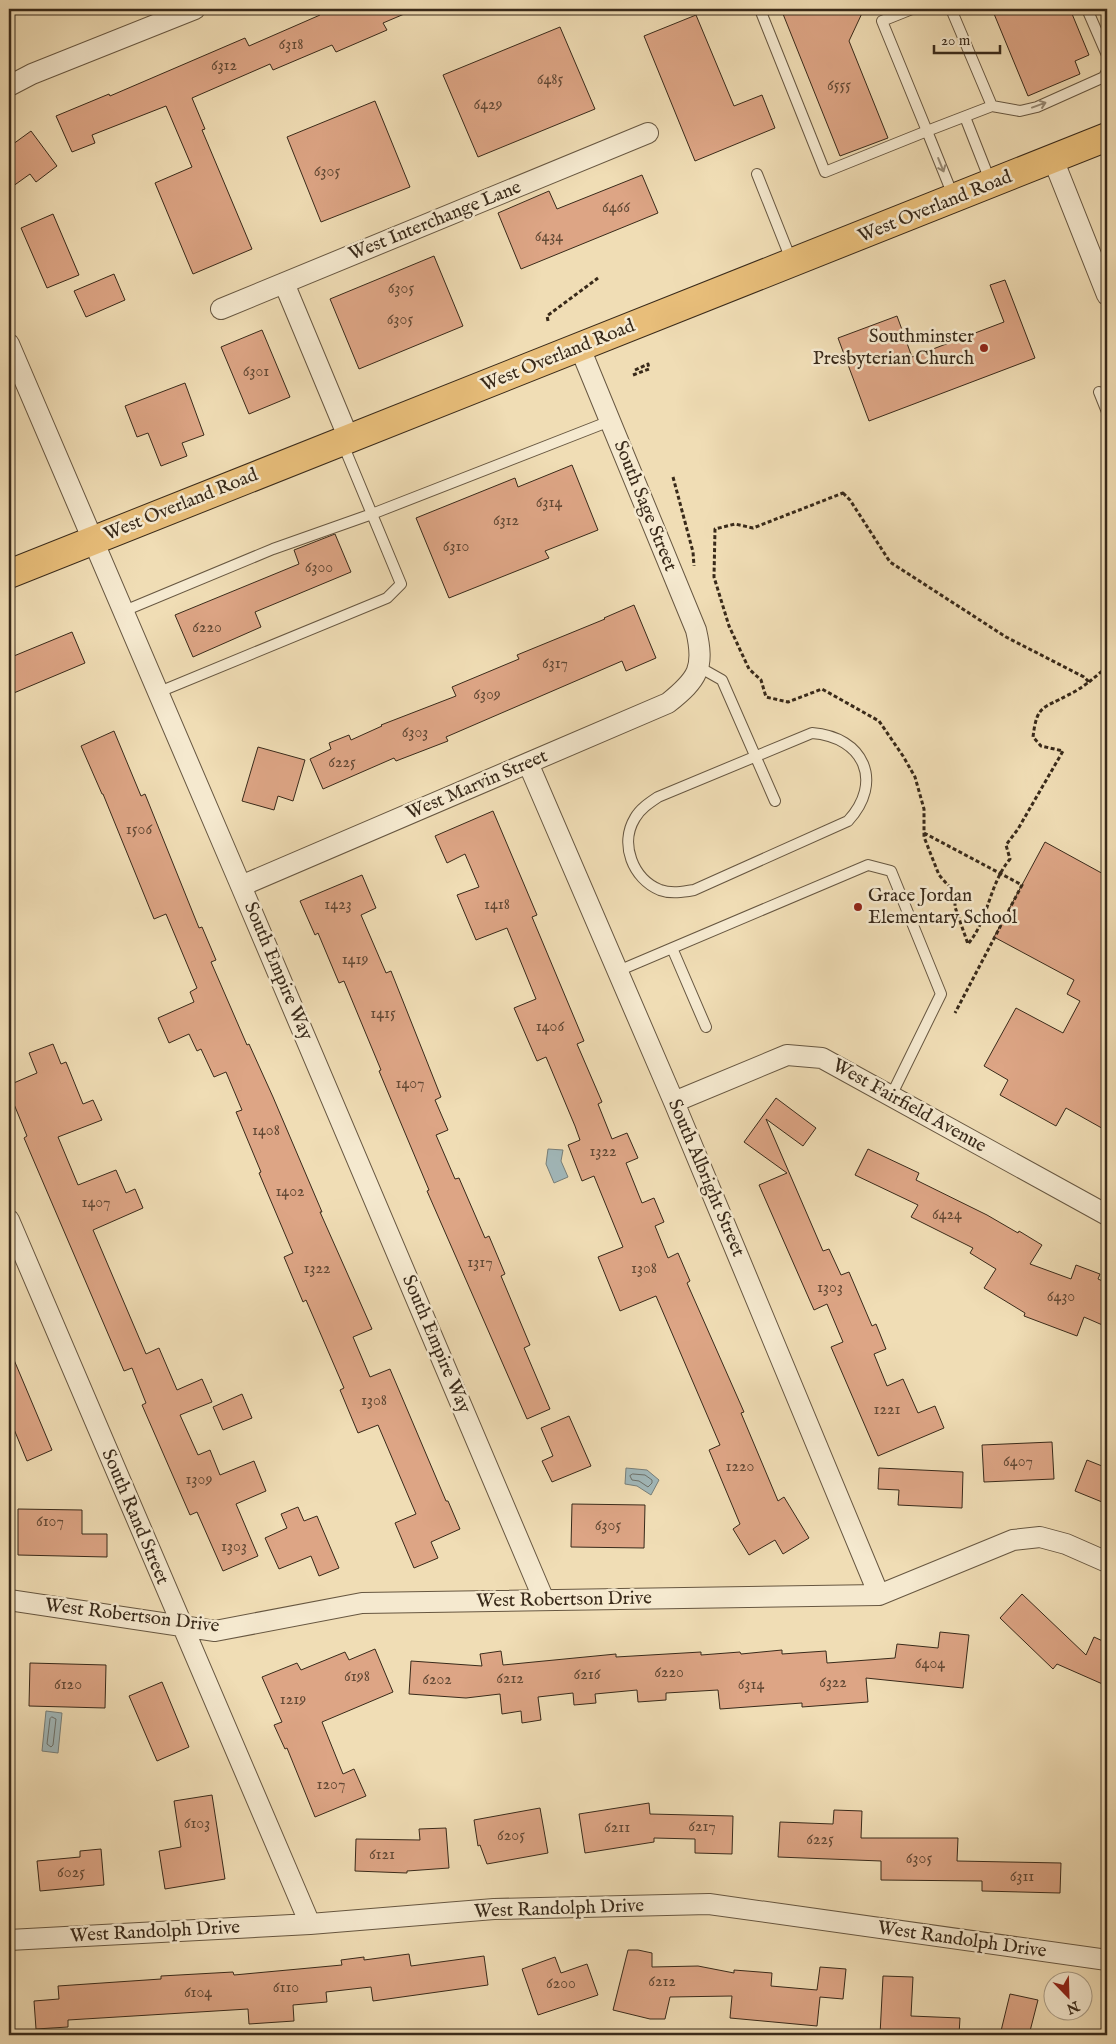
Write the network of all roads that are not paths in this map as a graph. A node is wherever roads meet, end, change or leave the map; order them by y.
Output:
1 (195, 9) edge
2 (762, 9) edge
3 (912, 9) edge
4 (951, 9) edge
5 (1087, 9) edge
6 (1107, 55) edge
7 (1107, 72) edge
8 (9, 86) edge
9 (992, 106) junction
10 (964, 117) junction
11 (927, 132) junction
12 (648, 133) dead end
13 (1107, 137) edge
14 (1052, 159) junction
15 (757, 174) dead end
16 (992, 184) junction
17 (955, 199) junction
18 (793, 263) junction
19 (284, 283) junction
20 (1107, 295) edge
21 (221, 309) dead end
22 (9, 344) edge
23 (580, 348) junction
24 (13, 368) edge
25 (1099, 392) dead end
26 (1107, 412) edge
27 (610, 421) junction
28 (346, 440) junction
29 (372, 514) junction
30 (93, 540) junction
31 (9, 574) edge
32 (124, 611) junction
33 (699, 668) junction
34 (159, 692) junction
35 (756, 756) junction
36 (528, 763) junction
37 (775, 801) dead end
38 (242, 886) junction
39 (672, 948) junction
40 (618, 971) junction
41 (706, 1027) dead end
42 (891, 1096) junction
43 (674, 1102) junction
44 (1107, 1215) edge
45 (9, 1220) edge
46 (1107, 1562) edge
47 (879, 1595) junction
48 (9, 1600) edge
49 (544, 1600) junction
50 (181, 1626) junction
51 (310, 1924) junction
52 (9, 1940) edge
53 (1107, 1960) edge

1 - 8 street
2 - 11 lane
3 - 11 lane
4 - 9 lane
5 - 6 lane
9 -> 7 lane
9 - 10 lane
10 - 11 lane
10 - 16 lane
11 -> 17 lane
12 - 19 street, West Interchange Lane
13 - 14 main road, West Overland Road
14 - 16 main road, West Overland Road
14 - 20 street
15 - 18 lane
16 - 17 main road, West Overland Road
17 - 18 main road, West Overland Road
18 - 23 main road, West Overland Road
19 - 21 street, West Interchange Lane
19 - 28 street
22 - 24 street, South Empire Way
23 - 27 street, South Sage Street
23 - 28 main road, West Overland Road
24 - 30 street, South Empire Way
25 - 26 lane
27 - 29 lane
27 - 33 street, South Sage Street
28 - 29 lane
28 - 30 main road, West Overland Road
29 - 32 lane
29 - 34 lane
30 - 31 main road, West Overland Road
30 - 32 street, South Empire Way
32 - 34 street, South Empire Way
33 - 35 lane
33 - 36 street, West Marvin Street
34 - 38 street, South Empire Way
35 - 35 lane
35 - 37 lane
36 - 38 street, West Marvin Street
36 - 40 street, South Albright Street
38 - 49 street, South Empire Way
39 - 40 lane
39 - 41 lane
39 - 42 lane
40 - 43 street, South Albright Street
42 - 43 street, West Fairfield Avenue
42 - 44 street, West Fairfield Avenue
43 - 47 street, South Albright Street
45 - 50 street, South Rand Street
46 - 47 street, West Robertson Drive
47 - 49 street, West Robertson Drive
48 - 50 street, West Robertson Drive
49 - 50 street, West Robertson Drive
50 - 51 street, South Rand Street
51 - 52 street, West Randolph Drive
51 - 53 street, West Randolph Drive

